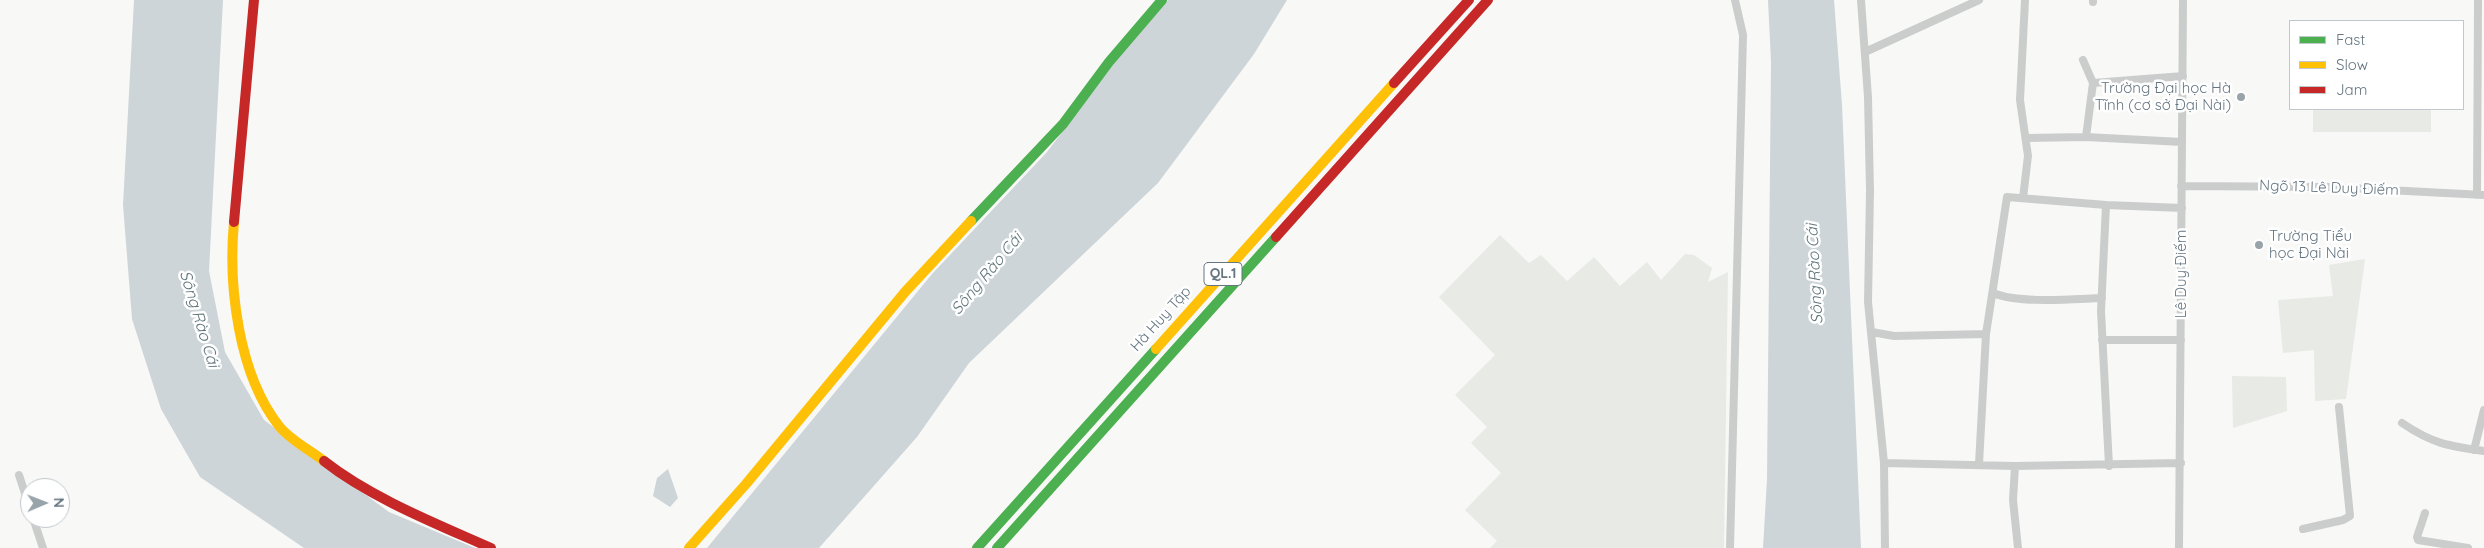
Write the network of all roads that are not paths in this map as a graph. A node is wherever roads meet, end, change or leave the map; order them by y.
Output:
1 (254, 0) edge
2 (1162, 0) edge
3 (1469, 0) edge
4 (1488, 0) edge
5 (1734, 0) edge
6 (1860, 0) edge
7 (1979, 0) edge
8 (2025, 0) edge
9 (2184, 0) edge
10 (2478, 0) edge
11 (1865, 52) junction
12 (2084, 60) dead end
13 (2183, 76) junction
14 (2093, 82) junction
15 (2086, 137) junction
16 (2026, 138) junction
17 (2182, 142) junction
18 (2181, 186) junction
19 (2480, 195) edge
20 (2023, 198) junction
21 (2106, 205) junction
22 (2182, 208) junction
23 (1993, 293) junction
24 (2102, 298) junction
25 (1872, 332) junction
26 (1986, 334) junction
27 (2102, 340) junction
28 (2181, 340) junction
29 (2339, 407) dead end
30 (2484, 410) edge
31 (2402, 423) dead end
32 (2474, 450) junction
33 (2484, 452) edge
34 (1884, 463) junction
35 (2181, 463) junction
36 (1978, 464) junction
37 (2015, 466) junction
38 (2109, 466) junction
39 (19, 474) dead end
40 (20, 478) edge
41 (2425, 513) dead end
42 (36, 528) edge
43 (2303, 529) dead end
44 (43, 548) edge
45 (491, 548) edge
46 (689, 548) edge
47 (977, 548) edge
48 (997, 548) edge
49 (1730, 548) edge
50 (1884, 548) edge
51 (2018, 548) edge
52 (2179, 548) edge
53 (2468, 548) edge

1 - 45 main road
2 - 46 main road
3 - 47 main road, Hà Huy Tập / QL.1
4 - 48 main road, Hà Huy Tập / QL.1
5 - 49 street
6 - 11 street
7 - 11 street
8 - 16 street
9 - 13 street, Lê Duy Điếm
10 - 19 street
11 - 25 street
12 - 14 street
13 - 14 street
13 - 17 street, Lê Duy Điếm
14 - 15 street
15 - 16 street
15 - 17 street
16 - 20 street
17 - 18 street, Lê Duy Điếm
18 - 19 street, Ngõ 13 Lê Duy Điếm
18 - 22 street, Lê Duy Điếm
20 - 21 street
20 - 23 street
21 - 22 street
21 - 24 street
22 - 28 street, Lê Duy Điếm
23 - 24 street
23 - 26 street
24 - 27 street
25 - 26 street
25 - 34 street
26 - 36 street
27 - 28 street
27 - 38 street
28 - 35 street, Lê Duy Điếm
29 - 43 street
30 - 32 street
31 - 32 street
32 - 33 street
34 - 36 street
34 - 50 street
35 - 38 street
35 - 52 street, Lê Duy Điếm
36 - 37 street
37 - 38 street
37 - 51 street
39 - 40 street
41 - 53 street
42 - 44 street

